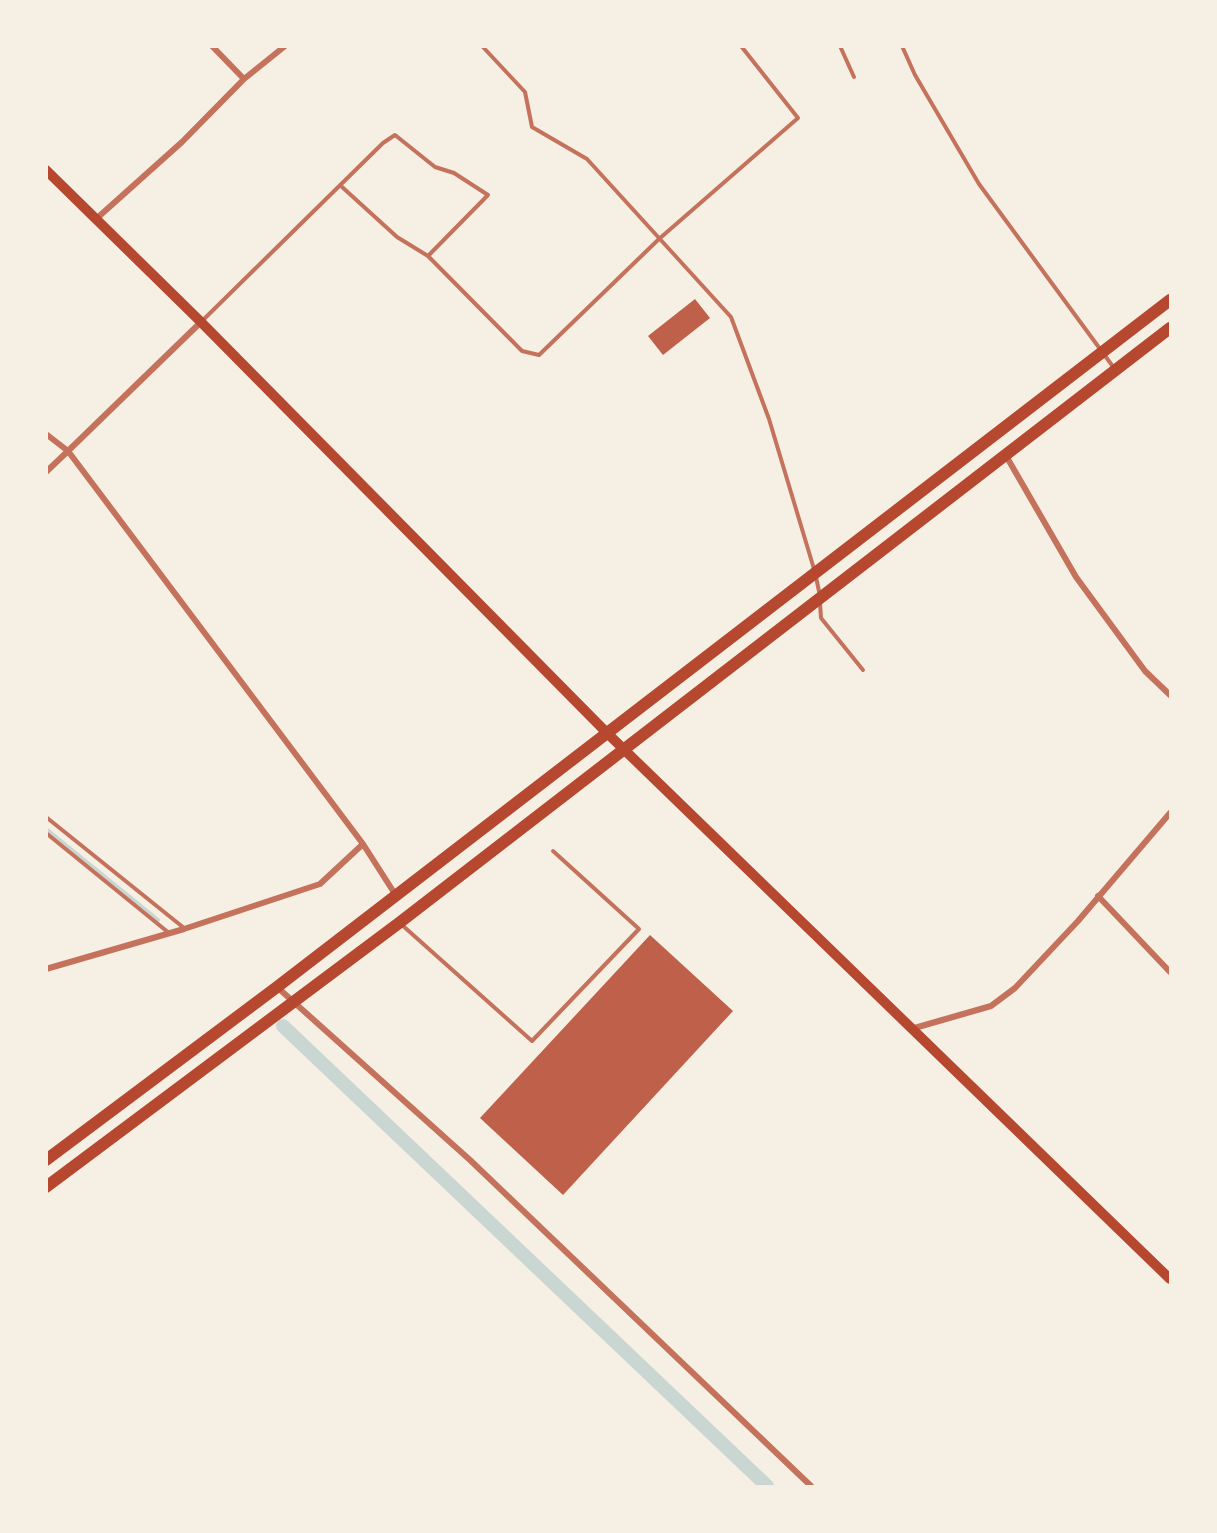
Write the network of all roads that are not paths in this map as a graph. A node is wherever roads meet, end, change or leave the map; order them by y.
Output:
1 (212, 46) edge
2 (285, 46) edge
3 (482, 46) edge
4 (741, 46) edge
5 (840, 46) edge
6 (902, 46) edge
7 (854, 77) dead end
8 (244, 79) junction
9 (46, 170) edge
10 (340, 186) junction
11 (96, 219) junction
12 (659, 239) junction
13 (428, 256) junction
14 (1170, 300) edge
15 (201, 322) junction
16 (1170, 328) edge
17 (1102, 353) junction
18 (1117, 371) junction
19 (46, 434) edge
20 (68, 451) junction
21 (1005, 454) junction
22 (46, 472) edge
23 (815, 574) junction
24 (820, 596) junction
25 (863, 670) dead end
26 (1170, 695) edge
27 (606, 732) junction
28 (624, 748) junction
29 (1170, 813) edge
30 (46, 817) edge
31 (46, 833) edge
32 (363, 844) junction
33 (553, 851) dead end
34 (395, 894) junction
35 (1098, 896) junction
36 (399, 923) junction
37 (184, 929) junction
38 (169, 933) junction
39 (46, 969) edge
40 (1170, 972) edge
41 (277, 987) junction
42 (293, 1003) junction
43 (911, 1029) junction
44 (46, 1160) edge
45 (46, 1187) edge
46 (1170, 1279) edge
47 (812, 1486) edge

1 - 8 street
2 - 8 street
3 - 12 lane
4 - 12 lane
5 - 7 lane
6 - 17 lane
8 - 11 street
9 - 11 main road
10 - 13 lane
10 - 13 lane
10 - 15 lane
11 - 15 main road
12 - 13 lane
12 - 23 lane
14 - 17 main road
15 - 20 street
15 - 27 main road
16 - 18 main road
17 - 18 lane
17 - 23 main road
18 - 21 main road
19 - 20 street
20 - 22 street
20 - 32 street
21 - 24 main road
21 - 26 street
23 - 24 lane
23 - 27 main road
24 - 25 lane
24 - 28 main road
27 - 28 main road
27 - 34 main road
28 - 36 main road
28 - 43 main road
29 - 35 street
30 - 37 lane
31 - 38 lane
32 - 34 street
32 - 37 street
33 - 36 lane
34 - 41 main road
35 - 40 street
35 - 43 street
36 - 42 main road
37 - 38 street
38 - 39 street
41 - 42 street
41 - 44 main road
42 - 45 main road
42 - 47 street
43 - 46 main road

